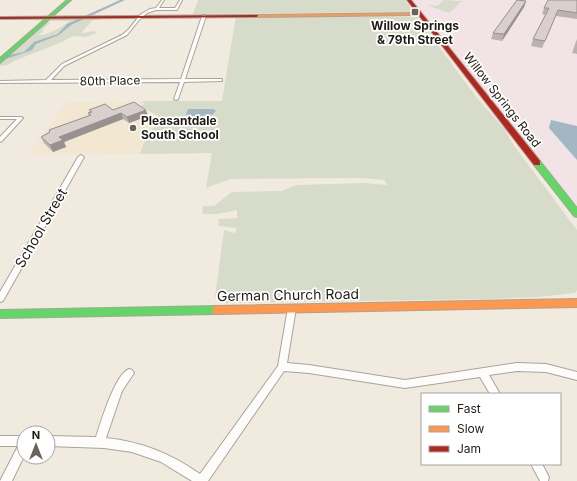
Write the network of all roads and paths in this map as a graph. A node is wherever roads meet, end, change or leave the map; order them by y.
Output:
1 (69, 0) edge
2 (163, 0) edge
3 (181, 0) edge
4 (409, 0) edge
5 (157, 9) junction
6 (420, 14) junction
7 (141, 16) junction
8 (204, 16) junction
9 (50, 17) junction
10 (0, 18) edge
11 (2, 59) edge
12 (182, 80) junction
13 (220, 80) dead end
14 (0, 82) edge
15 (47, 82) junction
16 (176, 99) dead end
17 (0, 118) edge
18 (0, 140) edge
19 (81, 157) dead end
20 (577, 214) edge
21 (0, 299) edge
22 (577, 303) edge
23 (292, 308) junction
24 (0, 314) edge
25 (282, 367) junction
26 (129, 373) dead end
27 (483, 373) junction
28 (577, 376) edge
29 (494, 393) edge
30 (0, 441) edge
31 (16, 441) edge
32 (56, 441) edge
33 (100, 442) junction
34 (16, 461) edge
35 (537, 465) edge
36 (544, 477) dead end
37 (6, 481) edge
38 (201, 481) edge

1 - 9 street
2 - 5 street
3 - 5 street
4 - 6 street, Willow Springs Road
5 - 7 street
6 - 8 street
6 - 20 street, Willow Springs Road
7 - 8 street
7 - 9 street
7 - 15 street
8 - 12 street
9 - 10 street
9 - 11 street
12 - 13 street, 80th Place
12 - 15 street, 80th Place
12 - 16 street
14 - 15 street, 80th Place
17 - 18 street
19 - 21 street, School Street
22 - 23 street, German Church Road
23 - 24 street, German Church Road
23 - 25 street
25 - 27 street
25 - 38 street
26 - 33 street
27 - 28 street
27 - 29 street
30 - 31 street
32 - 33 street
33 - 38 street
34 - 37 street
35 - 36 street

